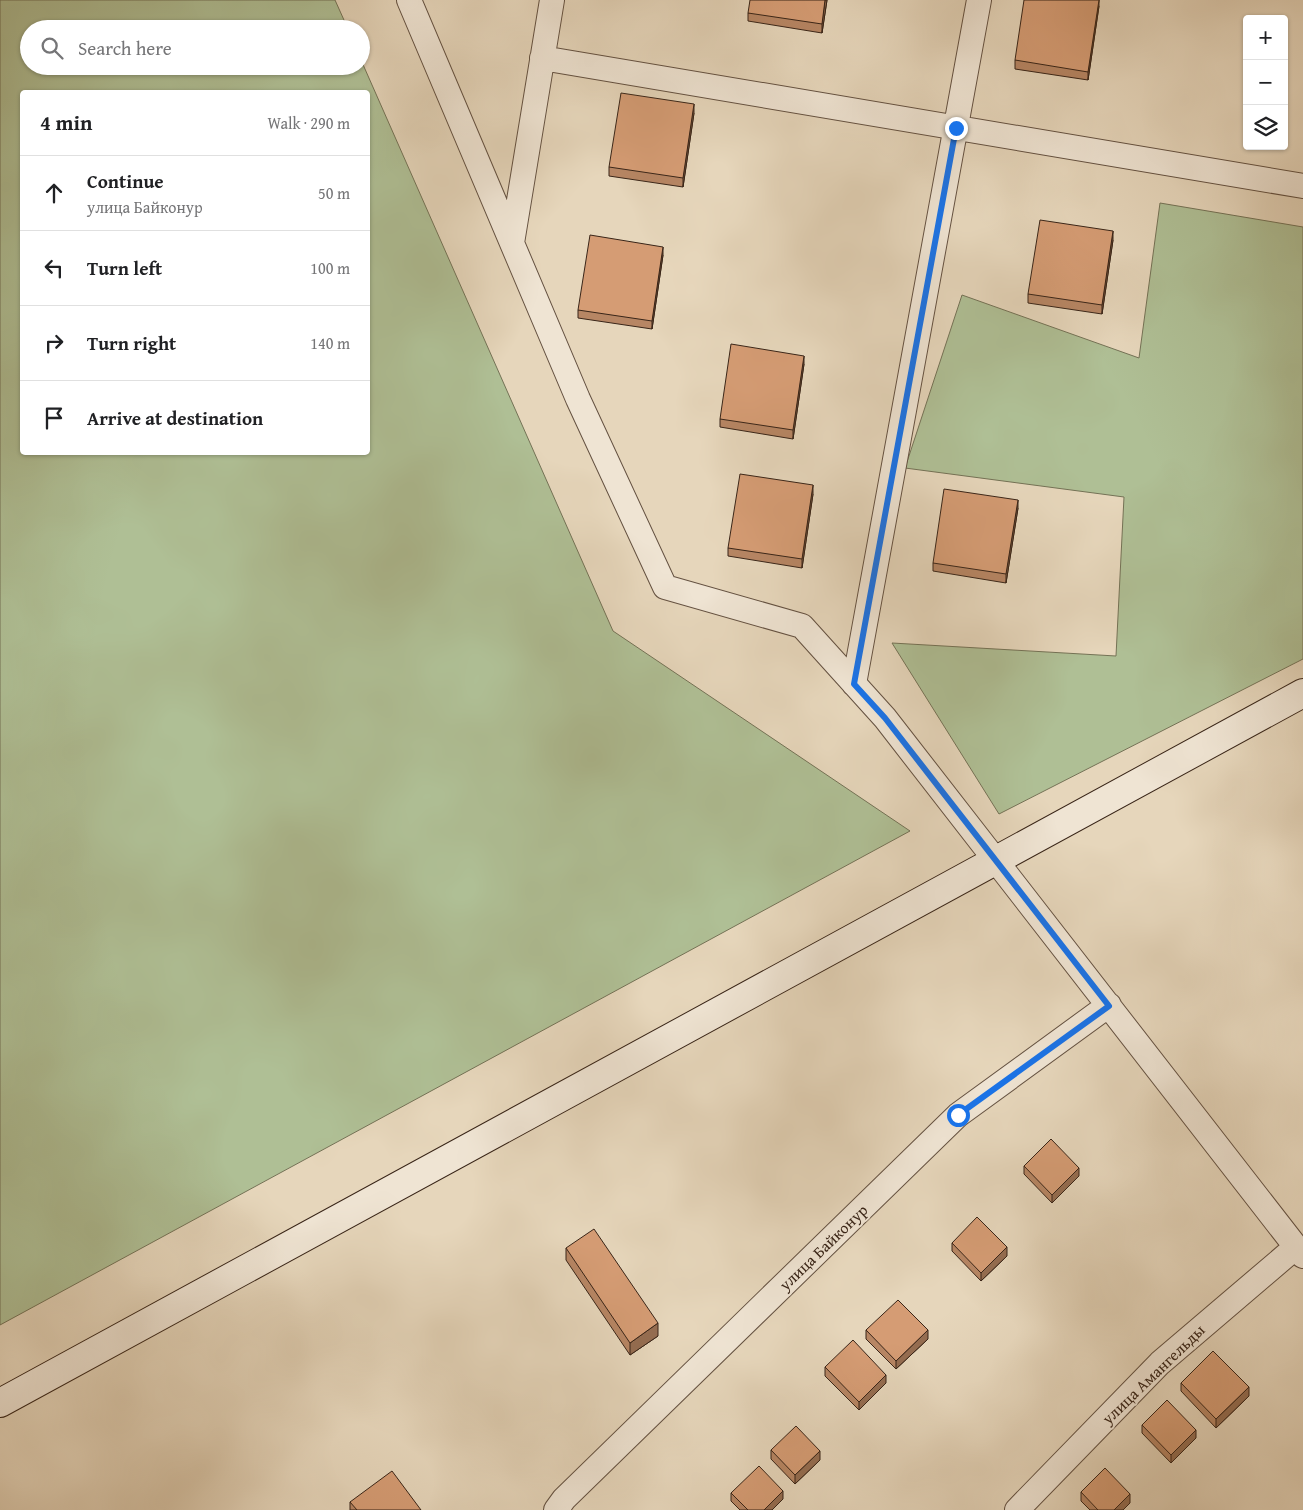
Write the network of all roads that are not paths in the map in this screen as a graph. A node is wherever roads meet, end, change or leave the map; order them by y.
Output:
1 (409, 0) edge
2 (552, 0) edge
3 (979, 0) edge
4 (542, 58) junction
5 (956, 128) junction
6 (1303, 186) edge
7 (512, 243) junction
8 (854, 684) junction
9 (1303, 694) edge
10 (996, 861) junction
11 (1109, 1006) junction
12 (1300, 1251) edge
13 (0, 1403) edge
14 (556, 1510) edge
15 (1017, 1510) edge

1 - 7 street
2 - 4 street
3 - 5 street
4 - 5 street
4 - 7 street
5 - 6 street
5 - 8 street
7 - 8 street
8 - 10 street
9 - 10 main road
10 - 11 street
10 - 13 main road
11 - 12 street
11 - 14 street, улица Байконур
12 - 15 street, улица Амангельды

